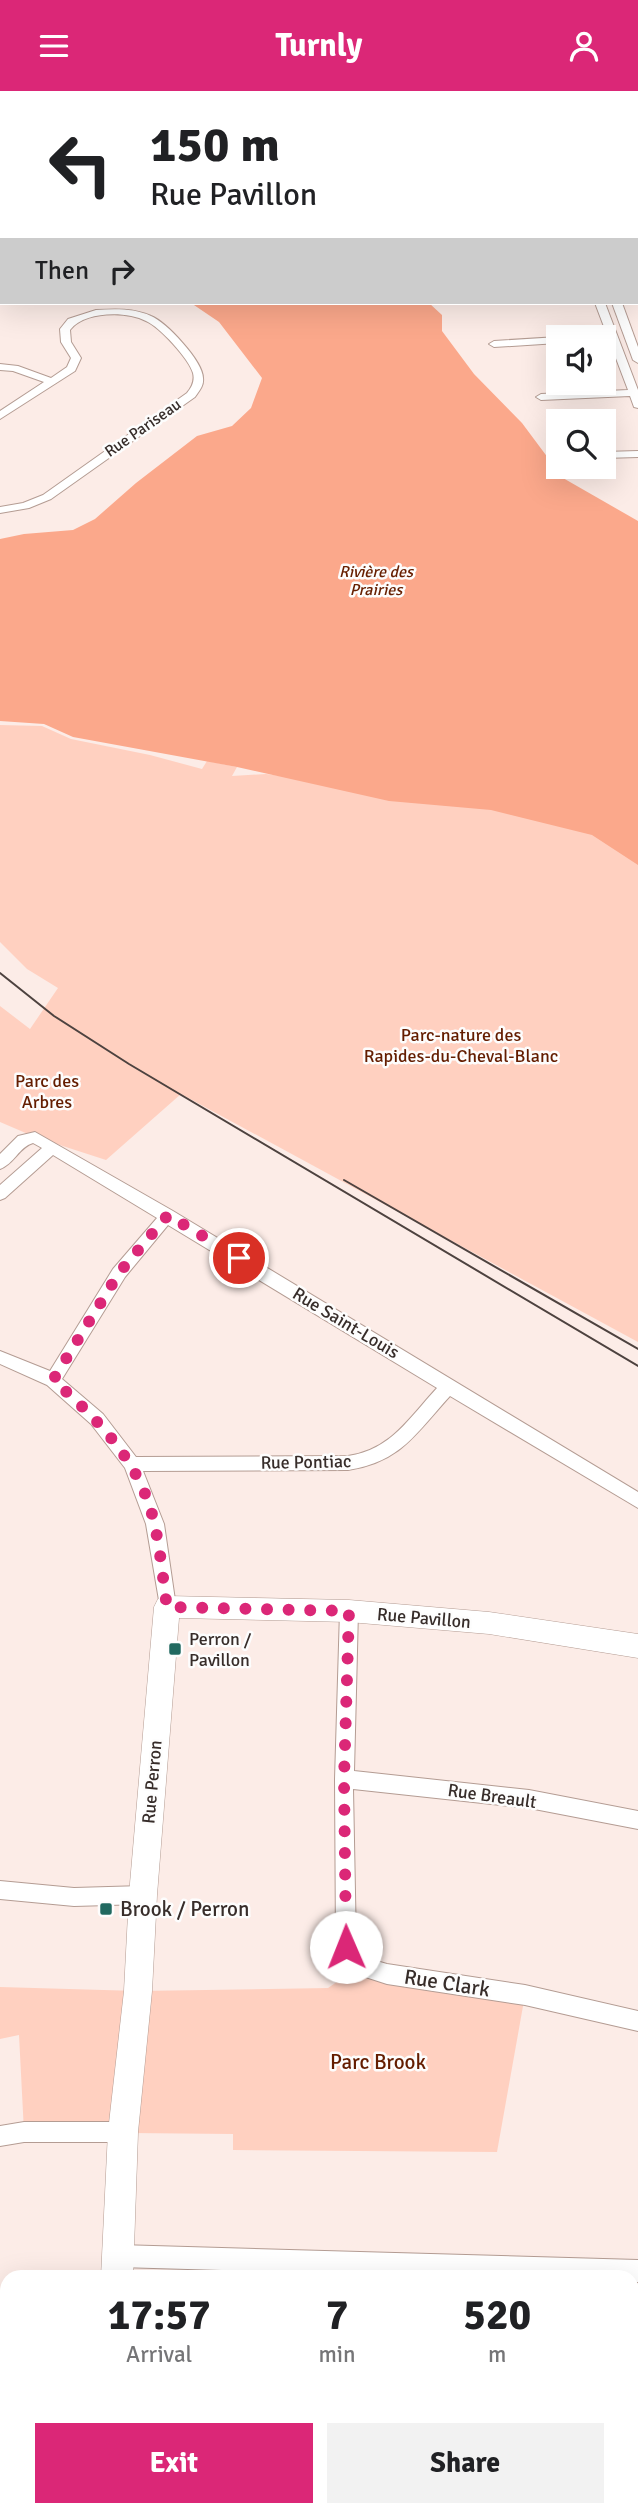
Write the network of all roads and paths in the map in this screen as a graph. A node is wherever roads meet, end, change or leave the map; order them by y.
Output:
1 (601, 305) edge
2 (618, 305) edge
3 (608, 325) edge
4 (629, 336) junction
5 (616, 337) edge
6 (546, 341) edge
7 (494, 344) dead end
8 (616, 344) edge
9 (638, 360) edge
10 (0, 367) edge
11 (51, 381) junction
12 (636, 393) edge
13 (541, 397) dead end
14 (638, 405) edge
15 (0, 416) edge
16 (638, 454) edge
17 (616, 455) edge
18 (0, 510) edge
19 (53, 1147) junction
20 (0, 1163) edge
21 (0, 1194) edge
22 (168, 1215) junction
23 (0, 1357) edge
24 (53, 1380) junction
25 (449, 1386) junction
26 (131, 1464) junction
27 (638, 1501) edge
28 (167, 1607) junction
29 (349, 1611) junction
30 (638, 1646) edge
31 (344, 1779) junction
32 (638, 1820) edge
33 (0, 1890) edge
34 (143, 1895) junction
35 (638, 2021) edge
36 (123, 2132) junction
37 (0, 2136) edge
38 (118, 2266) edge
39 (347, 2269) edge
40 (492, 2270) edge

1 - 3 street
2 - 4 street
4 - 5 street
4 - 9 street
6 - 7 street
8 - 12 street
10 - 11 street
11 - 15 street, Rue Pariseau
11 - 18 street, Rue Pariseau
12 - 13 street
12 - 14 street
16 - 17 street
19 - 20 street, Rue Saint-Louis
19 - 21 street
19 - 22 street, Rue Saint-Louis
22 - 24 street
22 - 25 street, Rue Saint-Louis
23 - 24 street, Rue Perron
24 - 26 street, Rue Perron
25 - 26 street, Rue Pontiac
25 - 27 street, Rue Saint-Louis
26 - 28 street, Rue Perron
28 - 29 street, Rue Pavillon
28 - 34 street, Rue Perron
29 - 30 street, Rue Pavillon
29 - 31 street, Rue Clark
31 - 32 street, Rue Breault
31 - 35 street, Rue Clark
33 - 34 street
34 - 36 street, Rue Perron
36 - 37 street
36 - 38 street, Rue Perron
38 - 39 street
39 - 40 street

